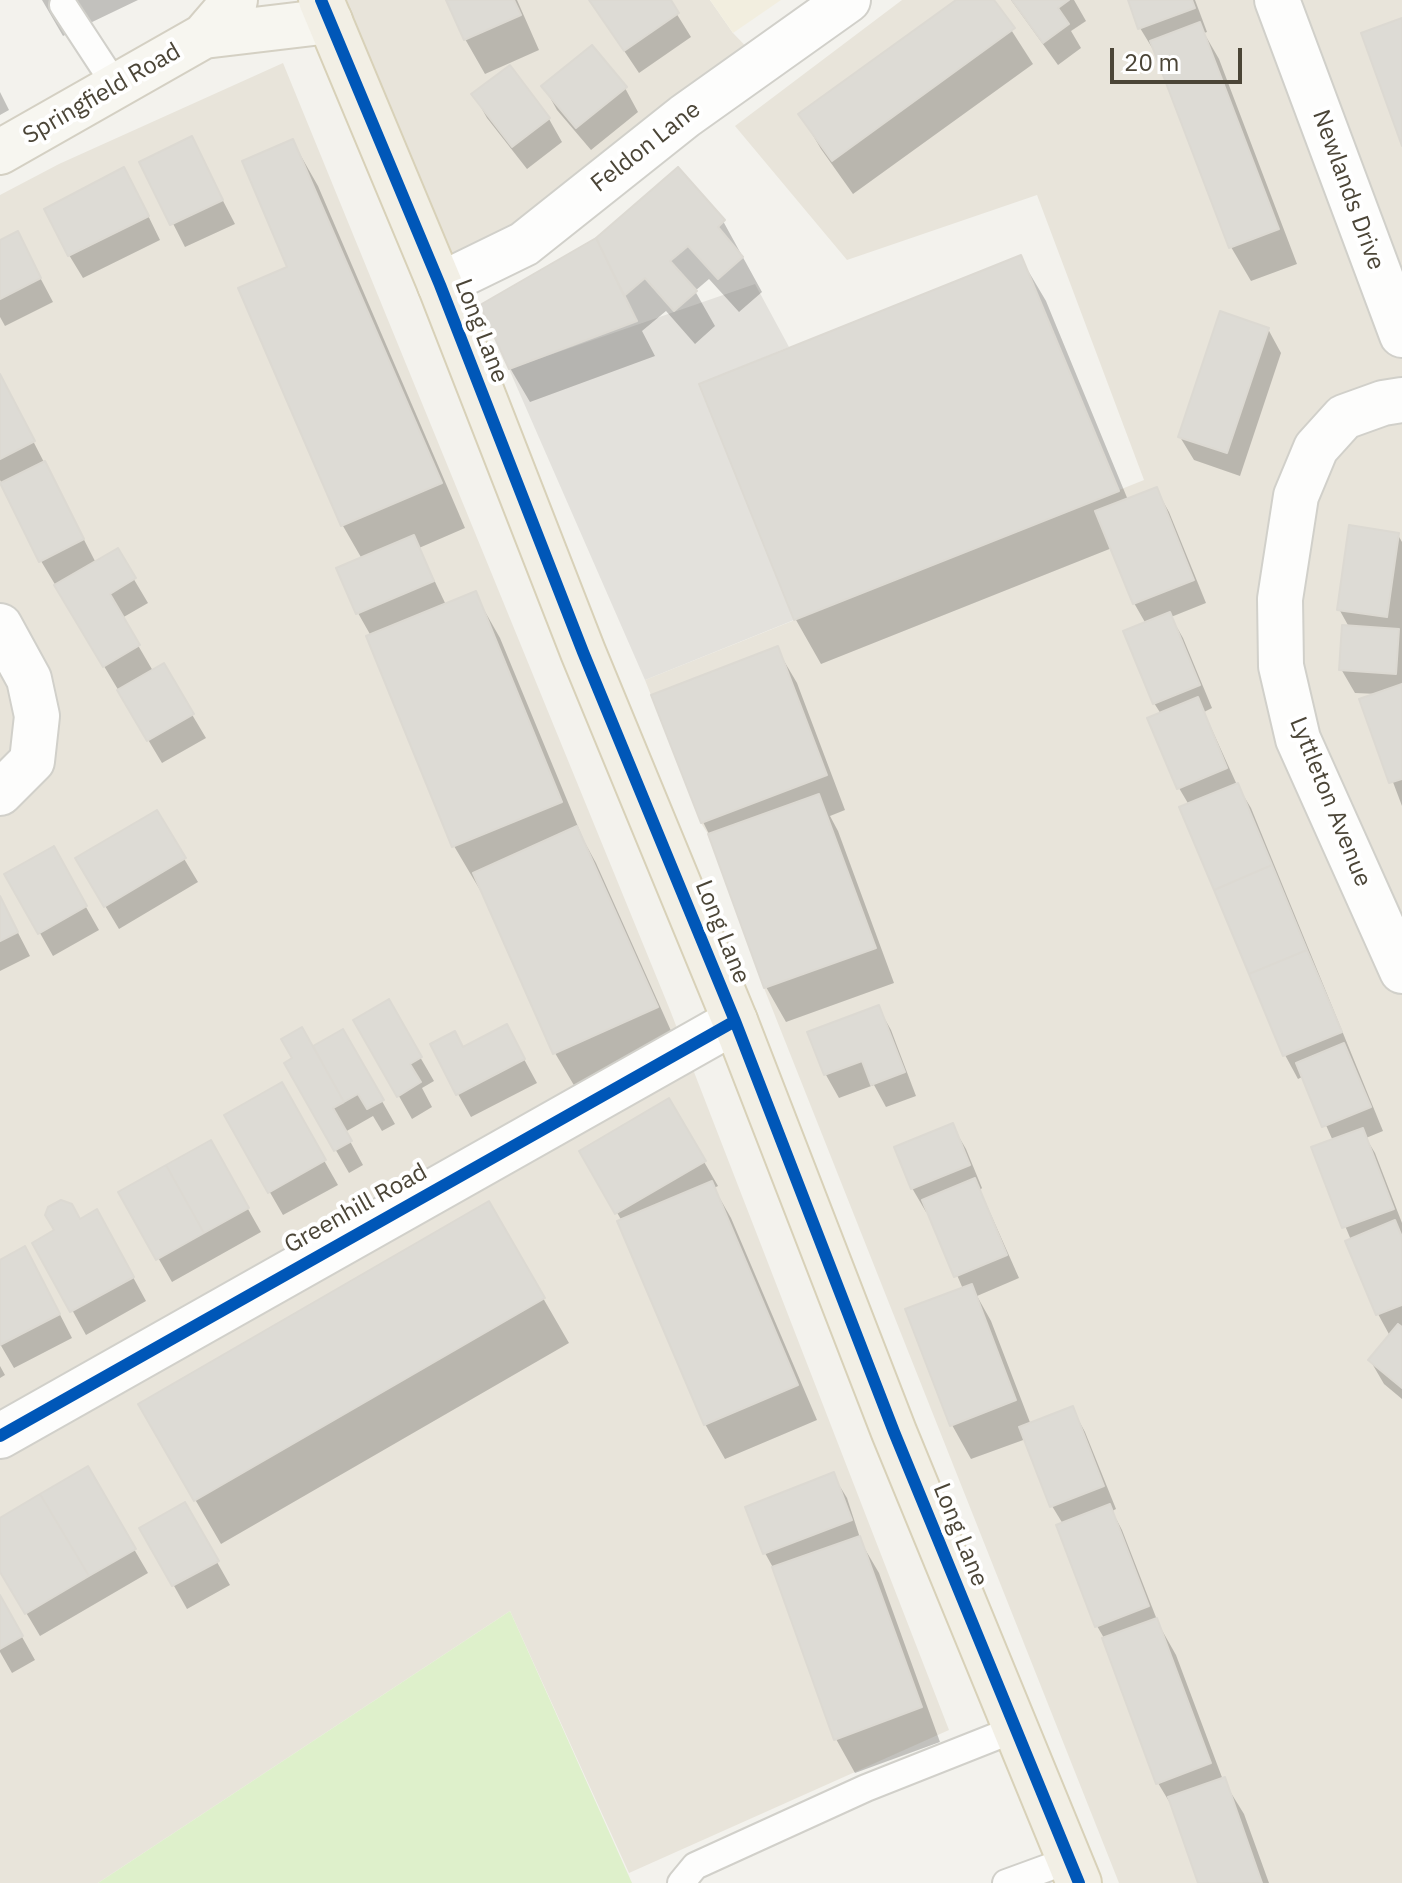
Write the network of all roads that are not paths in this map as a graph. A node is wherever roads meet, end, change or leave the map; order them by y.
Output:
1 (235, 0) edge
2 (848, 0) edge
3 (1277, 0) edge
4 (63, 5) dead end
5 (326, 10) edge
6 (204, 36) junction
7 (116, 86) junction
8 (0, 152) edge
9 (440, 285) junction
10 (1402, 335) edge
11 (1402, 400) edge
12 (0, 626) edge
13 (0, 793) edge
14 (1402, 971) edge
15 (735, 1021) junction
16 (0, 1436) edge
17 (1015, 1729) junction
18 (1074, 1871) edge
19 (681, 1883) edge
20 (1006, 1883) edge

1 - 6 street, Springfield Road
2 - 9 street, Feldon Lane
3 - 10 street, Newlands Drive
4 - 7 lane
5 - 6 street, Springfield Road
5 - 9 main road, Long Lane
6 - 7 street, Springfield Road
7 - 8 street, Springfield Road
9 - 15 main road, Long Lane
11 - 14 street, Lyttleton Avenue
12 - 13 street
15 - 16 street, Greenhill Road
15 - 17 main road, Long Lane
17 - 18 main road, Long Lane
17 - 19 lane
18 - 20 lane

